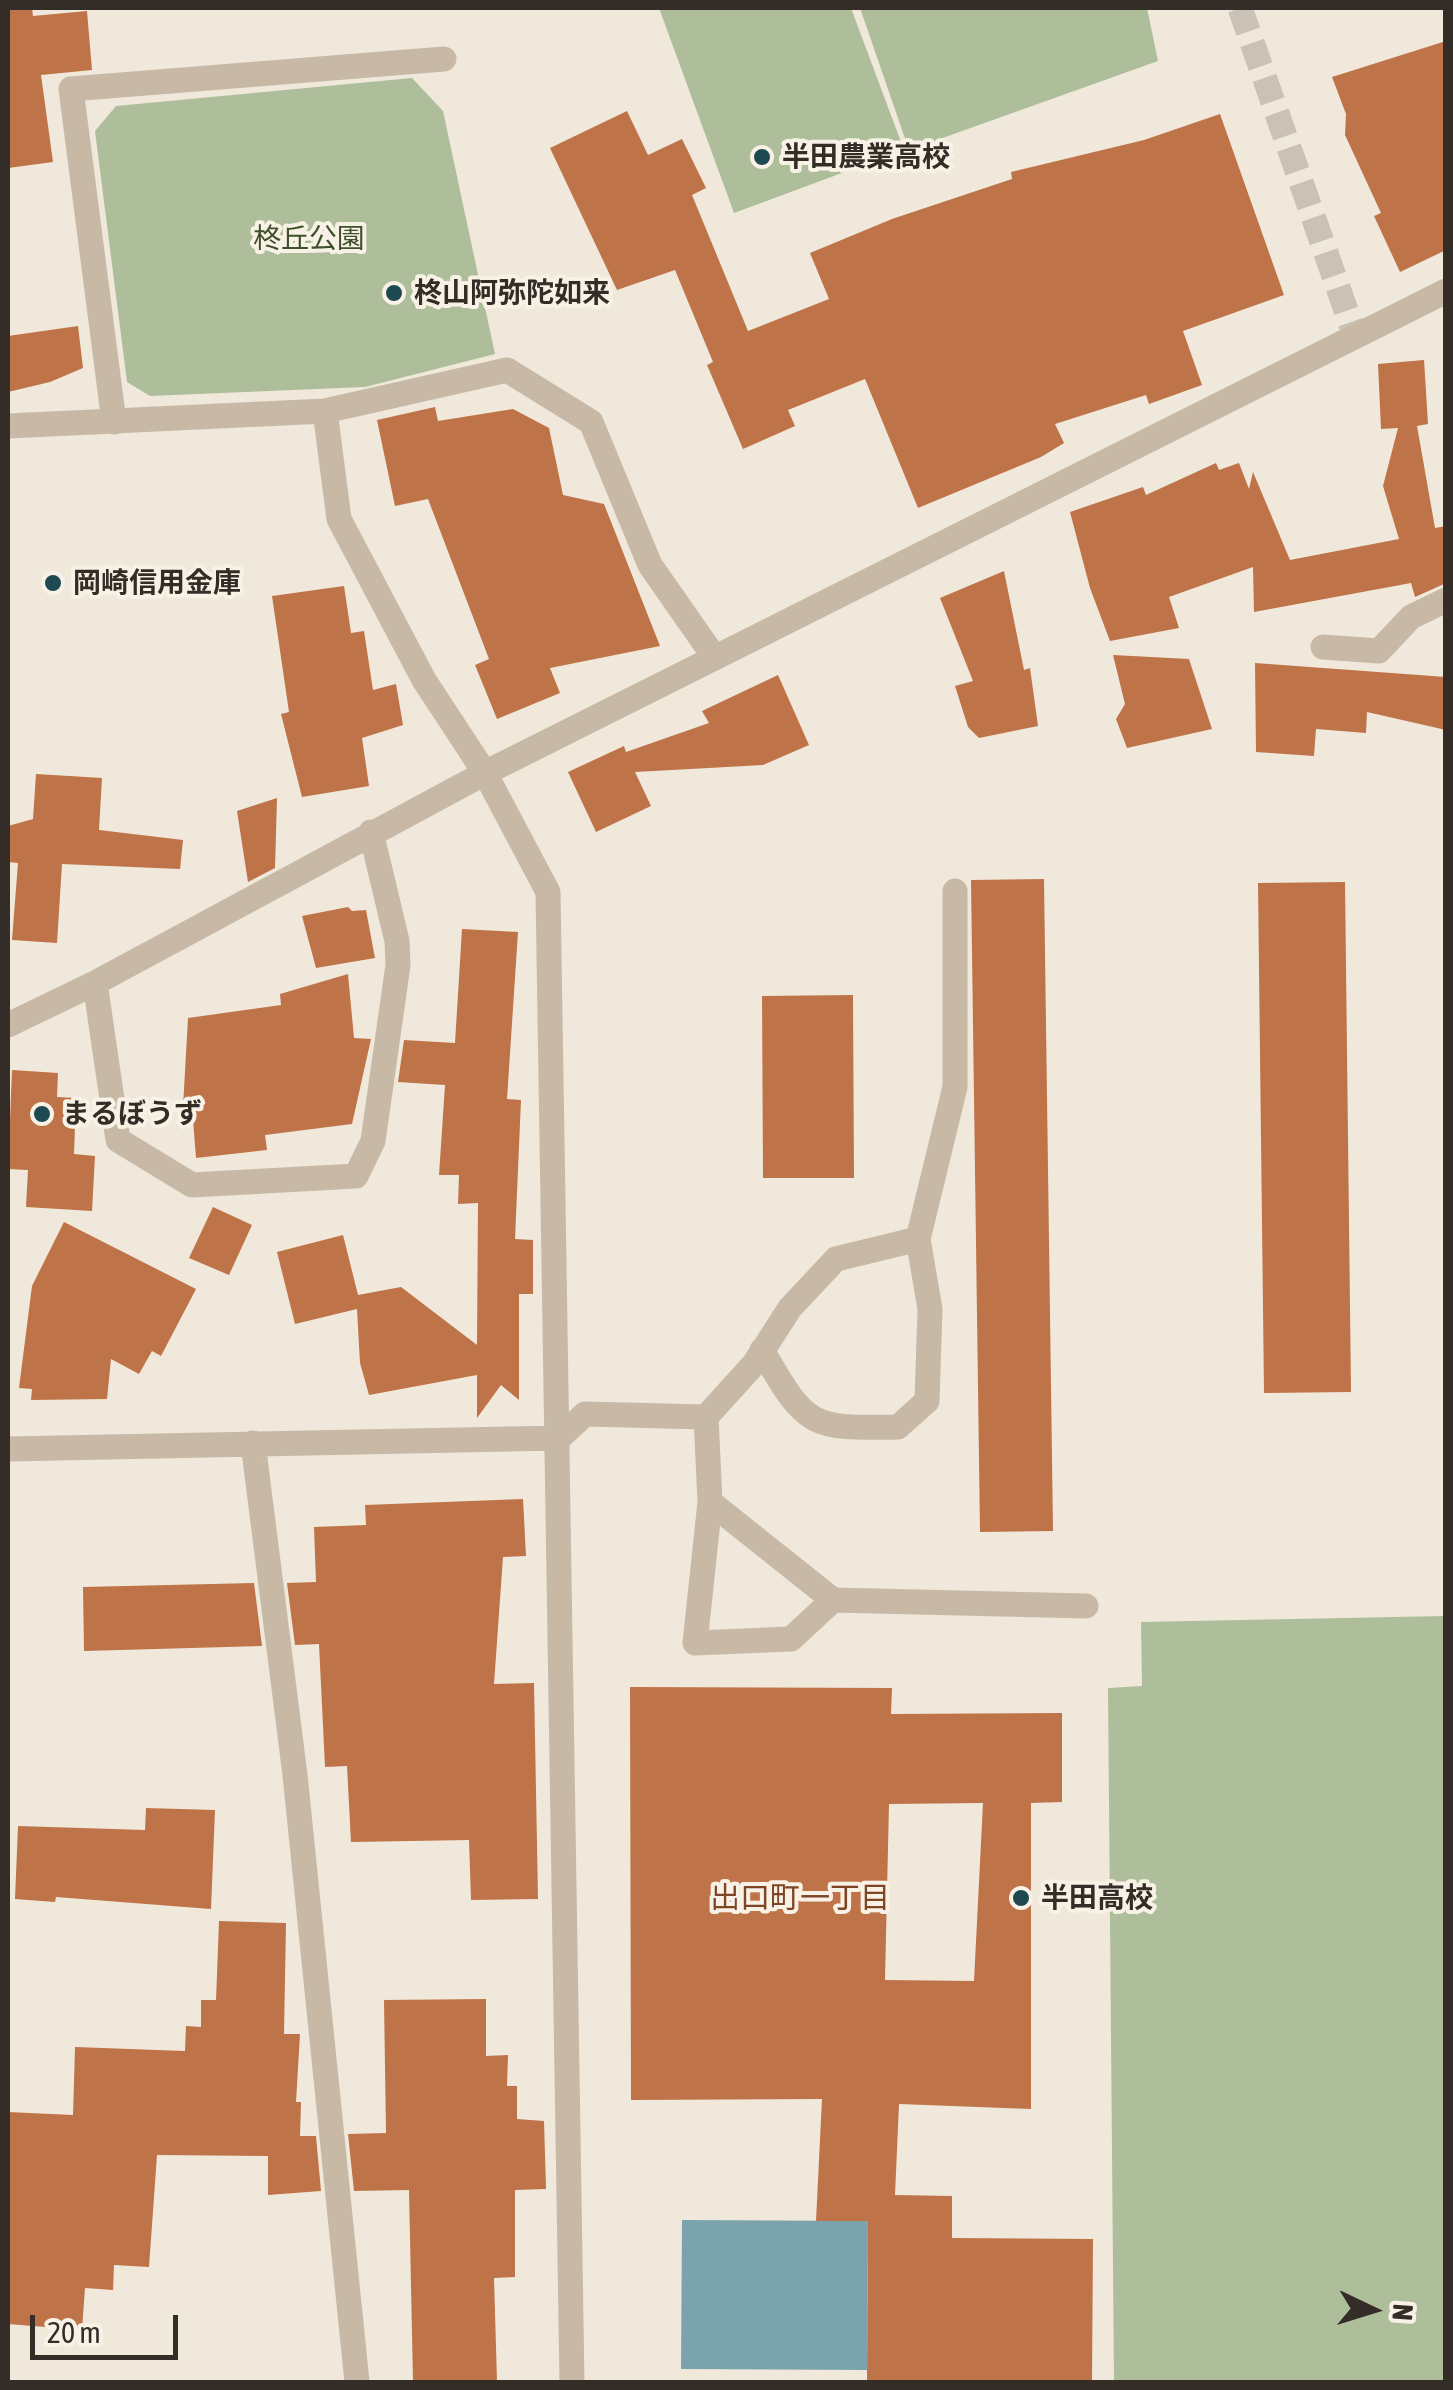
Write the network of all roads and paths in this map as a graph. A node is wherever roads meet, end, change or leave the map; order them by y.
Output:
1 (444, 60) dead end
2 (1446, 290) edge
3 (325, 411) junction
4 (114, 422) junction
5 (8, 426) edge
6 (1446, 600) edge
7 (1324, 647) dead end
8 (715, 658) junction
9 (485, 773) junction
10 (371, 832) junction
11 (955, 892) dead end
12 (95, 983) junction
13 (8, 1025) edge
14 (918, 1239) junction
15 (762, 1350) junction
16 (706, 1418) junction
17 (559, 1438) junction
18 (253, 1443) junction
19 (8, 1448) edge
20 (710, 1502) junction
21 (833, 1600) junction
22 (1086, 1606) dead end
23 (357, 2382) edge
24 (572, 2382) edge

1 - 4 street
2 - 8 street
3 - 4 street
3 - 8 street
3 - 9 street
4 - 5 street
6 - 7 street
8 - 9 street
9 - 10 street
9 - 17 street
10 - 12 street
10 - 12 street
11 - 14 street
12 - 13 street
14 - 15 street
14 - 15 street
15 - 16 street
16 - 17 street
16 - 20 street
17 - 18 street
17 - 24 street
18 - 19 street
18 - 23 street
20 - 21 street
20 - 21 street
21 - 22 street

